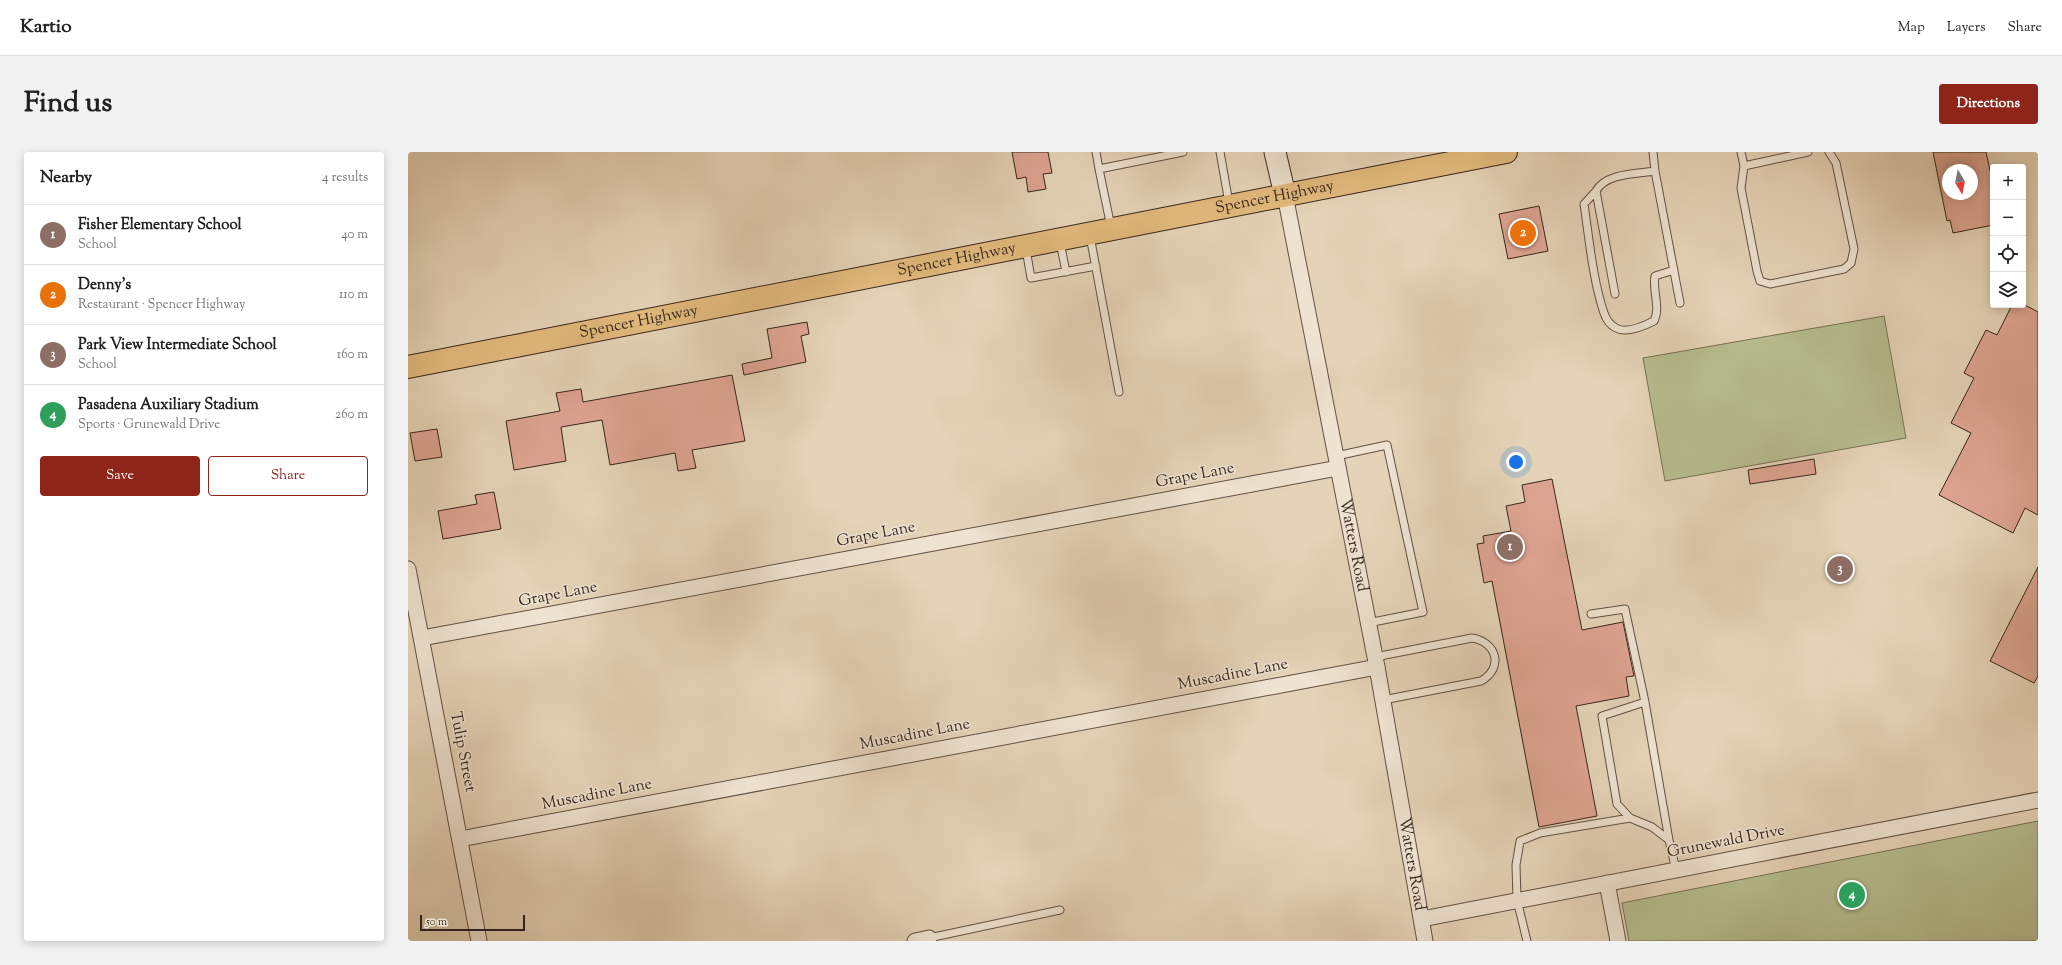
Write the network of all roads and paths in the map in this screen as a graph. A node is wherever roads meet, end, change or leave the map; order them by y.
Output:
1 (1096, 152) edge
2 (1183, 152) edge
3 (1220, 152) edge
4 (1275, 152) edge
5 (1506, 152) edge
6 (1653, 152) edge
7 (1741, 152) edge
8 (1808, 152) edge
9 (1829, 152) edge
10 (1744, 166) junction
11 (1099, 169) junction
12 (1655, 171) junction
13 (1596, 191) junction
14 (1285, 195) junction
15 (1229, 206) junction
16 (1111, 229) junction
17 (1090, 233) junction
18 (1060, 239) junction
19 (1025, 246) junction
20 (1096, 266) junction
21 (1674, 270) junction
22 (1066, 272) junction
23 (1615, 294) dead end
24 (1680, 303) dead end
25 (408, 367) edge
26 (1120, 392) dead end
27 (1337, 462) junction
28 (408, 569) edge
29 (1590, 614) dead end
30 (1368, 623) junction
31 (422, 638) junction
32 (1376, 662) junction
33 (1383, 700) junction
34 (1645, 702) junction
35 (2038, 800) edge
36 (1630, 818) junction
37 (460, 839) junction
38 (1669, 840) junction
39 (1676, 870) junction
40 (1607, 883) junction
41 (1517, 900) junction
42 (1060, 910) dead end
43 (1422, 919) junction
44 (922, 940) edge
45 (479, 941) edge
46 (1425, 941) edge
47 (1527, 941) edge
48 (1618, 941) edge

1 - 11 lane
2 - 11 lane
3 - 15 lane
4 - 14 street, Watters Road
5 - 14 main road, Spencer Highway
6 - 12 lane
7 - 10 lane
8 - 10 lane
9 - 10 lane
11 - 16 lane
12 - 13 lane
12 - 21 lane
13 - 21 lane
13 - 23 lane
14 - 15 main road, Spencer Highway
14 - 27 street, Watters Road
15 - 16 main road, Spencer Highway
16 - 17 main road, Spencer Highway
17 - 18 main road, Spencer Highway
17 - 20 lane
18 - 19 main road, Spencer Highway
18 - 22 lane
19 - 22 lane
19 - 25 main road, Spencer Highway
20 - 22 lane
20 - 26 lane
21 - 24 lane
27 - 30 street, Watters Road
27 - 30 lane
27 - 31 street, Grape Lane
28 - 31 street, Tulip Street
29 - 34 lane
30 - 32 street, Watters Road
31 - 37 street, Tulip Street
32 - 33 street, Watters Road
32 - 33 lane
32 - 37 street, Muscadine Lane
33 - 43 street, Watters Road
34 - 36 lane
34 - 38 lane
35 - 39 street, Grunewald Drive
36 - 38 lane
36 - 41 lane
37 - 45 street, Tulip Street
38 - 39 lane
39 - 40 street, Grunewald Drive
40 - 41 street, Grunewald Drive
40 - 48 street
41 - 43 street, Grunewald Drive
41 - 47 lane
42 - 44 lane
43 - 46 street, Watters Road

